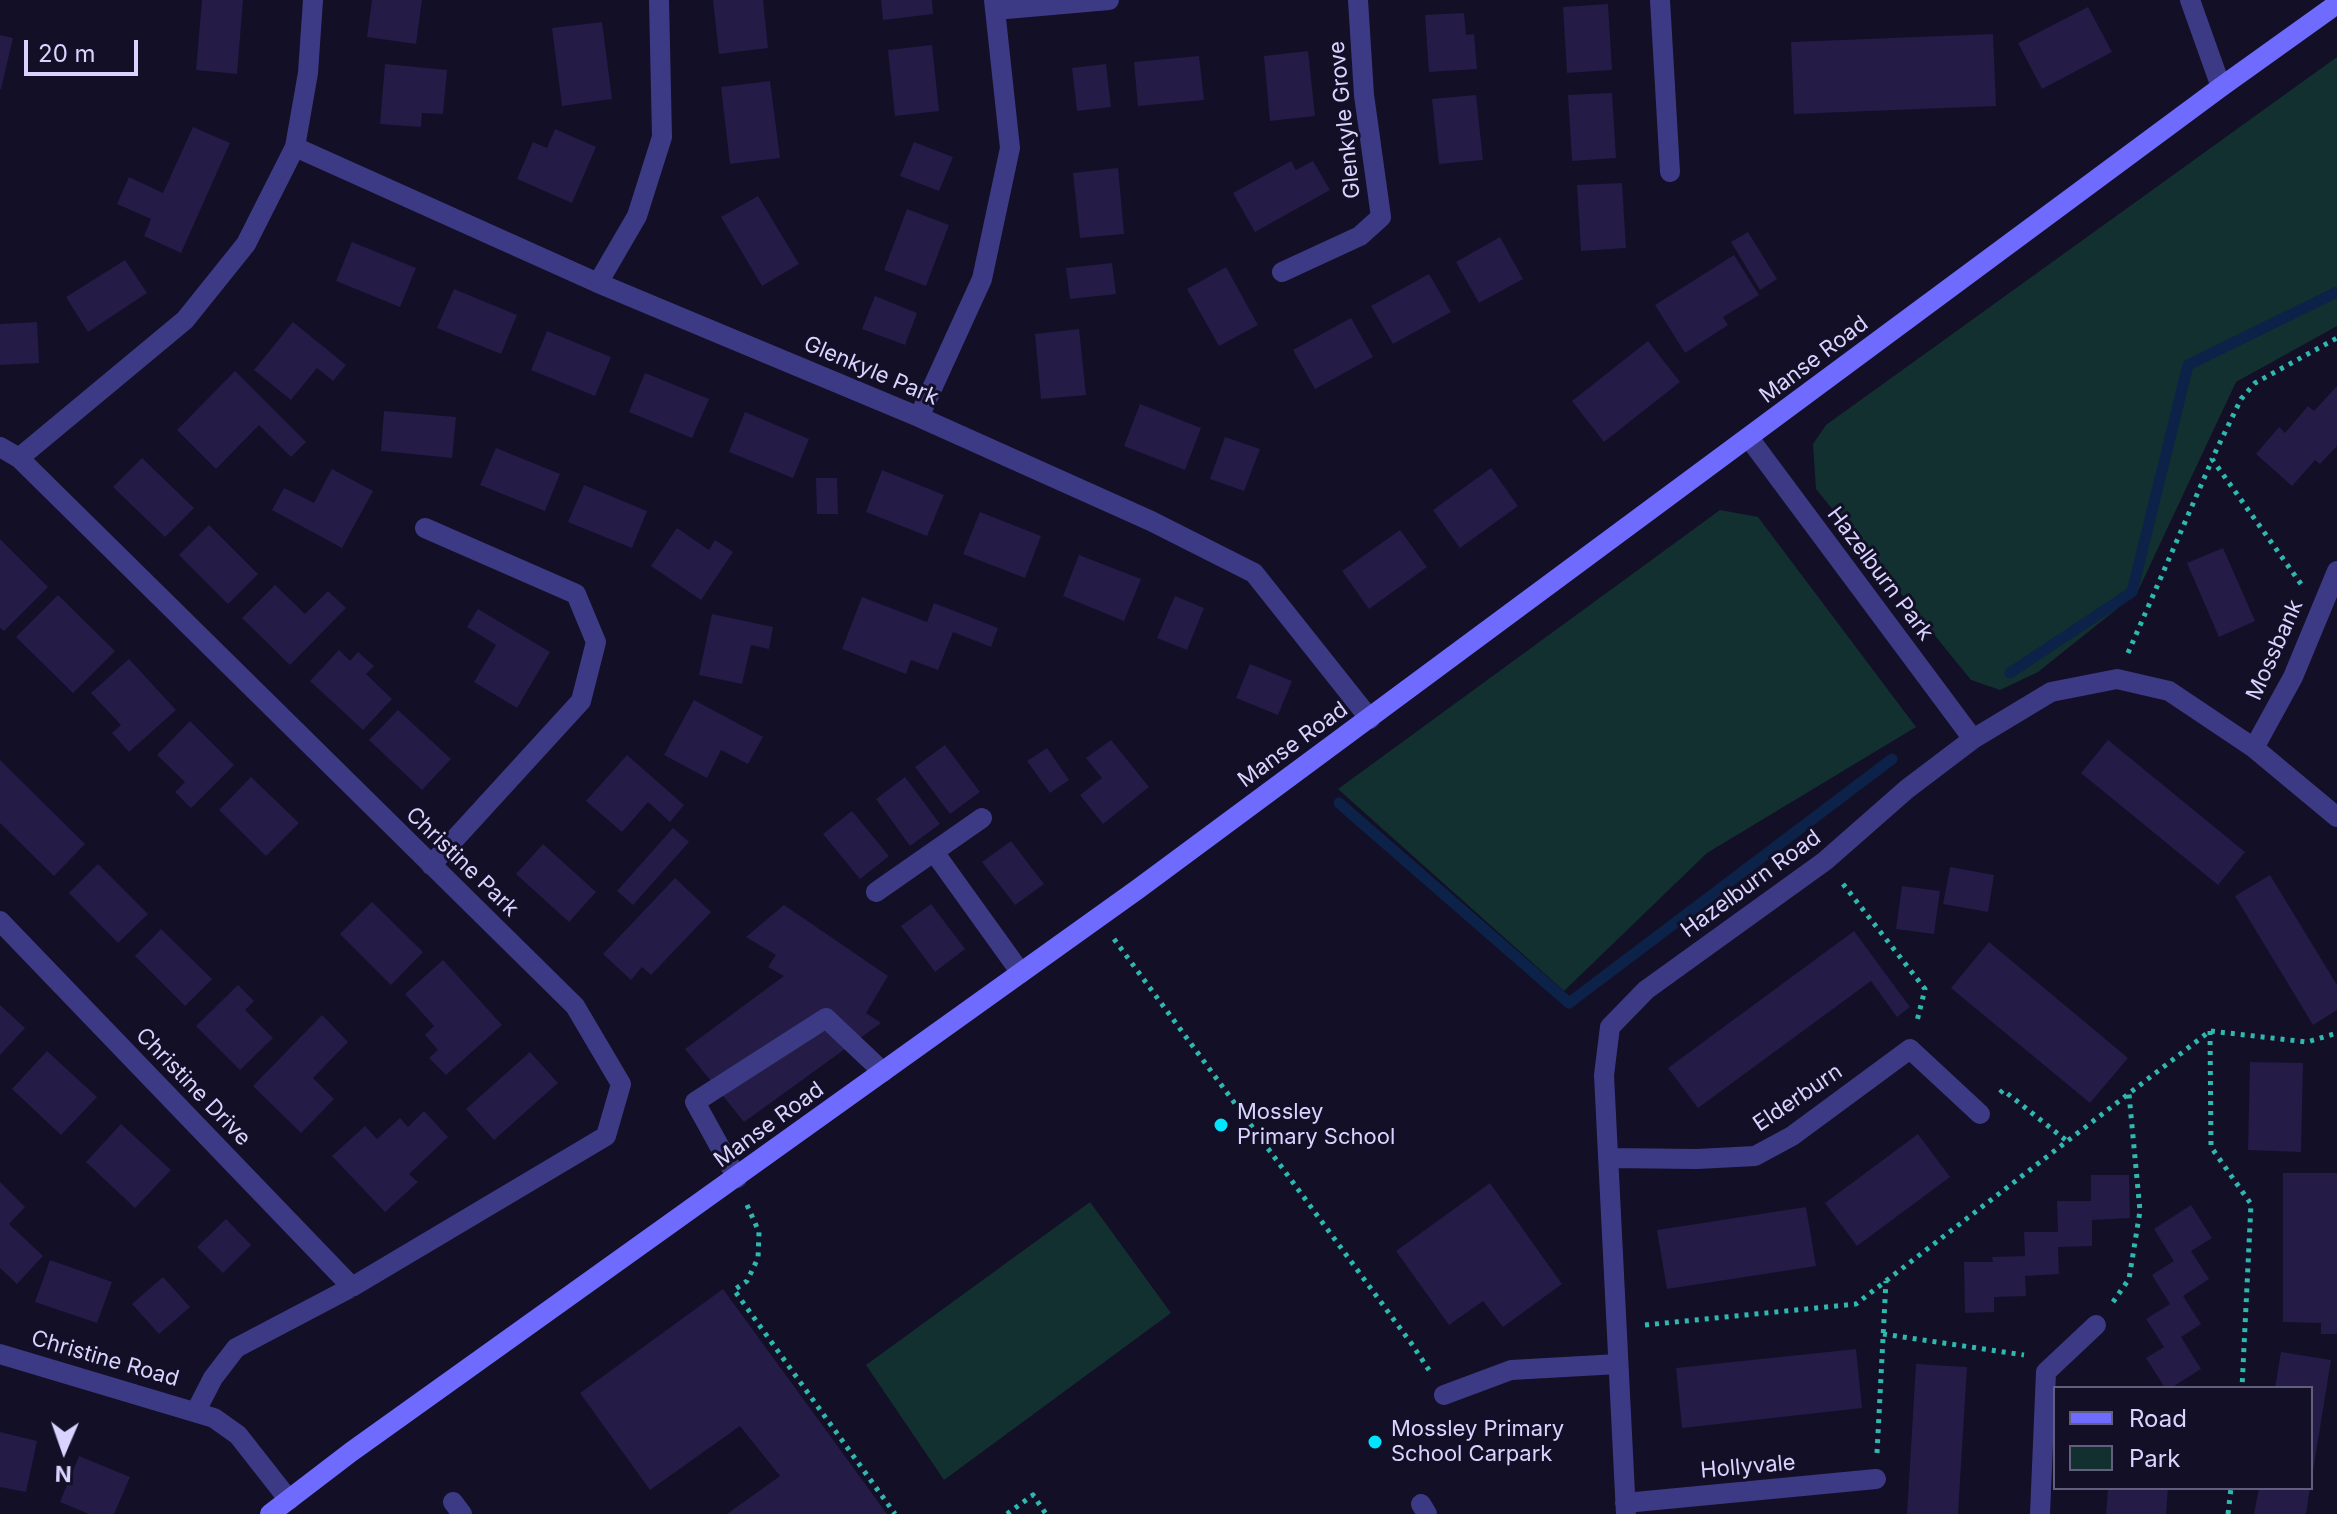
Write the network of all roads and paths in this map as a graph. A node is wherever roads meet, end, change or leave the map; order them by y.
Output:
1 (313, 0) edge
2 (659, 0) edge
3 (1109, 0) edge
4 (1358, 0) edge
5 (1660, 0) edge
6 (2190, 0) edge
7 (2337, 4) edge
8 (994, 5) edge
9 (2221, 87) junction
10 (295, 147) junction
11 (1670, 172) dead end
12 (1282, 272) dead end
13 (598, 283) junction
14 (2337, 338) edge
15 (919, 417) junction
16 (1749, 438) junction
17 (0, 447) edge
18 (19, 458) junction
19 (2212, 459) junction
20 (425, 528) dead end
21 (2337, 571) edge
22 (2320, 610) junction
23 (2117, 679) junction
24 (1370, 719) junction
25 (1973, 739) junction
26 (2254, 748) junction
27 (2337, 817) edge
28 (982, 818) dead end
29 (934, 852) junction
30 (1825, 861) junction
31 (431, 865) junction
32 (876, 892) dead end
33 (1099, 917) junction
34 (0, 921) edge
35 (1021, 973) junction
36 (2210, 1031) junction
37 (2337, 1033) edge
38 (1910, 1049) junction
39 (883, 1072) junction
40 (2129, 1093) junction
41 (1980, 1114) joint
42 (2067, 1142) junction
43 (1608, 1158) junction
44 (737, 1178) junction
45 (1886, 1281) junction
46 (352, 1287) junction
47 (2096, 1325) joint
48 (1617, 1328) junction
49 (1883, 1334) junction
50 (0, 1354) edge
51 (1618, 1364) junction
52 (2046, 1372) junction
53 (2242, 1386) edge
54 (1444, 1395) joint
55 (196, 1411) junction
56 (1876, 1479) joint
57 (2231, 1490) edge
58 (289, 1500) junction
59 (1626, 1509) edge
60 (270, 1514) edge
61 (895, 1514) edge
62 (1007, 1514) edge
63 (1046, 1514) edge
64 (2040, 1514) edge
65 (2228, 1514) edge

1 - 10 street
2 - 13 street
3 - 8 street
4 - 12 street, Glenkyle Grove
5 - 11 street
6 - 9 street
7 - 9 main road, Manse Road
8 - 15 street
9 - 16 main road, Manse Road
10 - 13 street, Glenkyle Park
10 - 18 street
13 - 15 street, Glenkyle Park
14 - 19 path
15 - 24 street, Glenkyle Park
16 - 24 main road, Manse Road
16 - 25 street, Hazelburn Park
17 - 18 street, Christine Park
18 - 31 street, Christine Park
19 - 22 path
19 - 23 path
20 - 31 street
21 - 22 street, Mossbank
22 - 26 street, Mossbank
23 - 25 street, Hazelburn Road
23 - 26 street, Hazelburn Road
24 - 33 main road, Manse Road
25 - 30 street, Hazelburn Road
26 - 27 street, Hazelburn Road
28 - 29 street
29 - 32 street
29 - 35 street
30 - 38 path
30 - 43 street, Hazelburn Road
31 - 46 street, Christine Park
33 - 35 main road, Manse Road
33 - 54 path
34 - 46 street, Christine Drive
35 - 39 main road, Manse Road
36 - 37 path
36 - 40 path
36 - 53 path
38 - 41 street
38 - 43 street, Elderburn
39 - 44 main road, Manse Road
39 - 44 street
40 - 42 path
40 - 47 path
41 - 42 path
42 - 45 path
43 - 48 street, Hazelburn Road
44 - 58 main road, Manse Road
44 - 61 path
45 - 48 path
45 - 49 path
46 - 55 street, Christine Road
47 - 52 street
48 - 51 street, Hazelburn Road
49 - 52 path
49 - 56 path
50 - 55 street, Christine Road
51 - 54 street
51 - 59 street, Hazelburn Road
52 - 64 street
55 - 58 street, Christine Road
56 - 59 street, Hollyvale
57 - 65 path
58 - 60 main road, Manse Road
62 - 63 path

